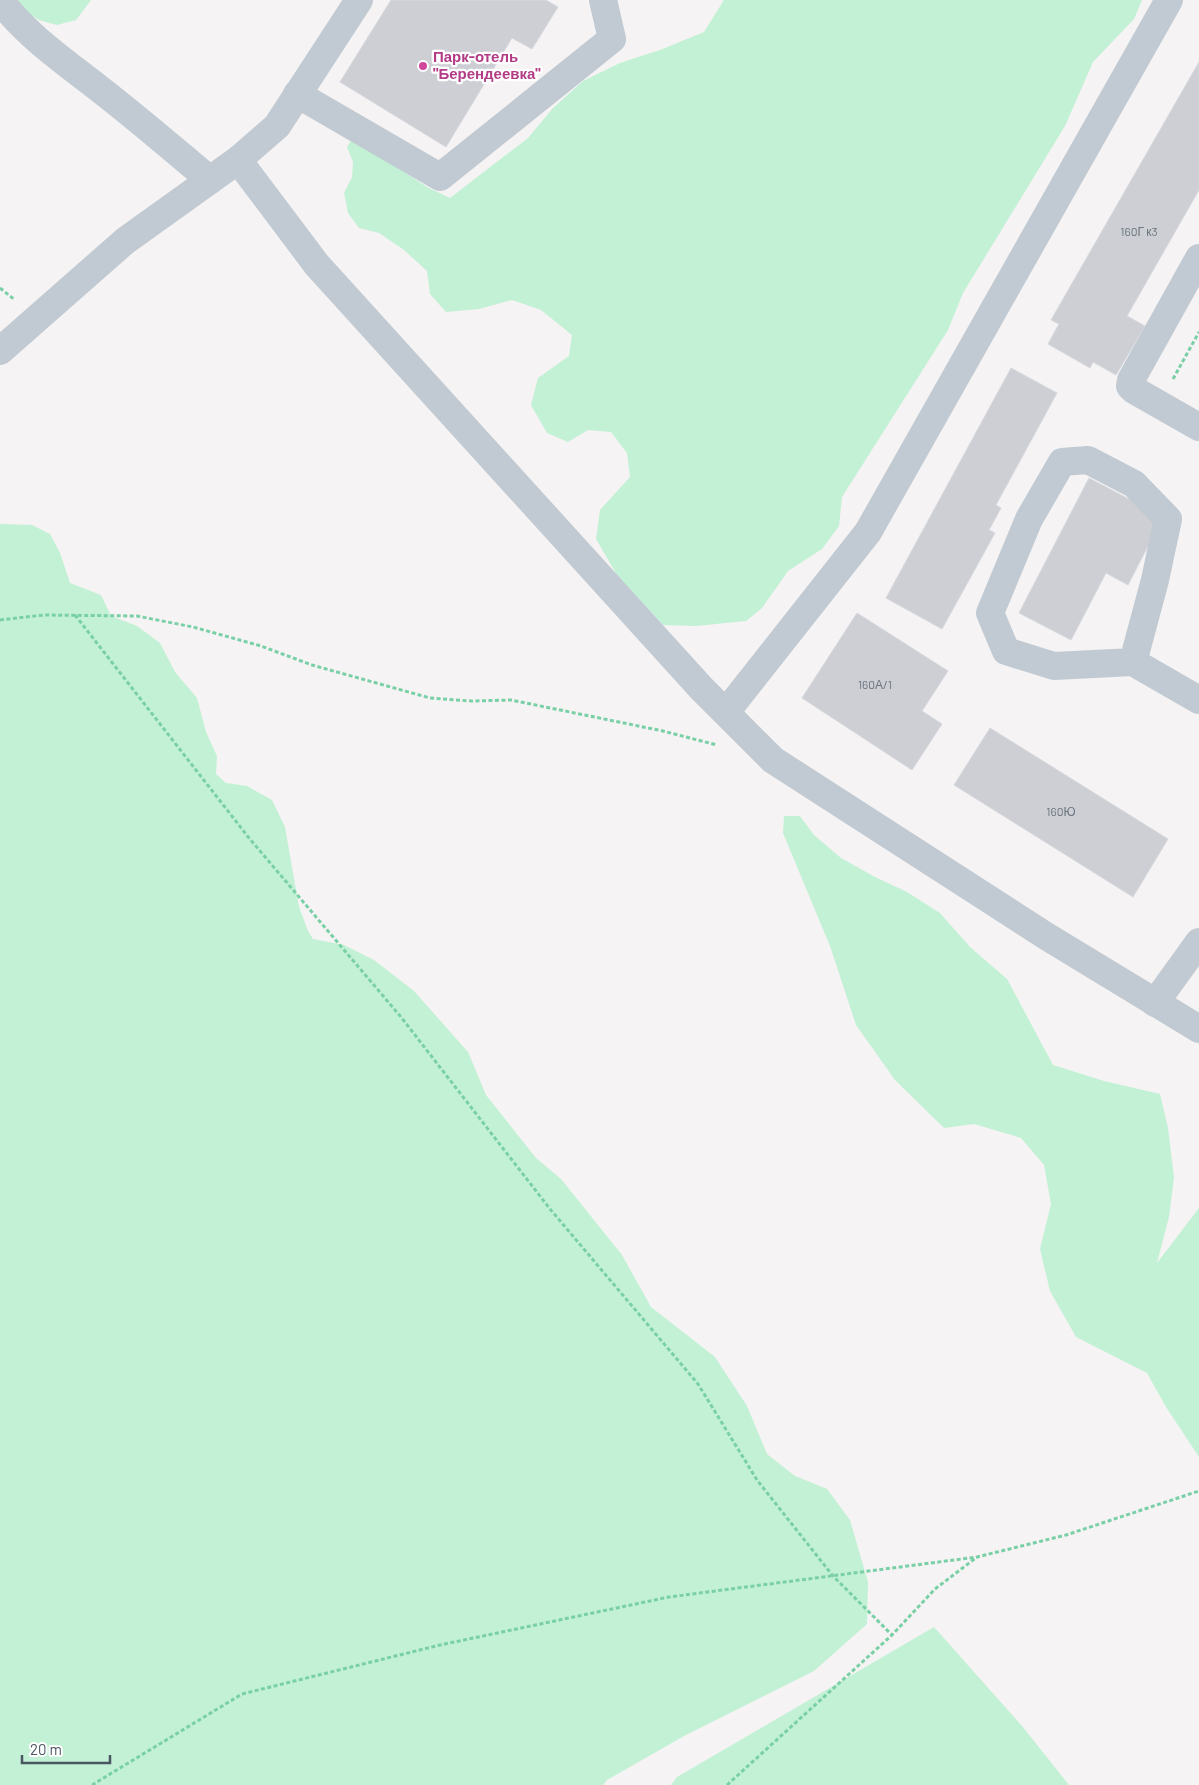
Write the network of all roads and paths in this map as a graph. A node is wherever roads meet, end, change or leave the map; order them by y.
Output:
1 (0, 0) edge
2 (359, 0) edge
3 (603, 0) edge
4 (1169, 0) edge
5 (298, 94) junction
6 (238, 160) junction
7 (210, 180) junction
8 (1199, 258) edge
9 (1199, 332) edge
10 (0, 351) edge
11 (1159, 405) junction
12 (1199, 427) edge
13 (75, 615) junction
14 (0, 620) edge
15 (1133, 662) junction
16 (1199, 700) edge
17 (726, 712) junction
18 (718, 746) dead end
19 (1199, 942) edge
20 (1155, 1002) junction
21 (1199, 1029) edge
22 (1199, 1491) edge
23 (977, 1557) junction
24 (834, 1576) junction
25 (892, 1635) junction
26 (92, 1785) edge
27 (727, 1785) edge

1 - 7 street
2 - 5 street
3 - 5 street
4 - 17 street
5 - 6 street
6 - 7 street
6 - 17 street
7 - 10 street
8 - 11 street
9 - 11 path
11 - 12 street
13 - 14 path
13 - 18 path
13 - 24 path
15 - 15 street
15 - 16 street
17 - 20 street
19 - 20 street
20 - 21 street
22 - 23 path
23 - 24 path
23 - 25 path
24 - 25 path
24 - 26 path
25 - 27 path

